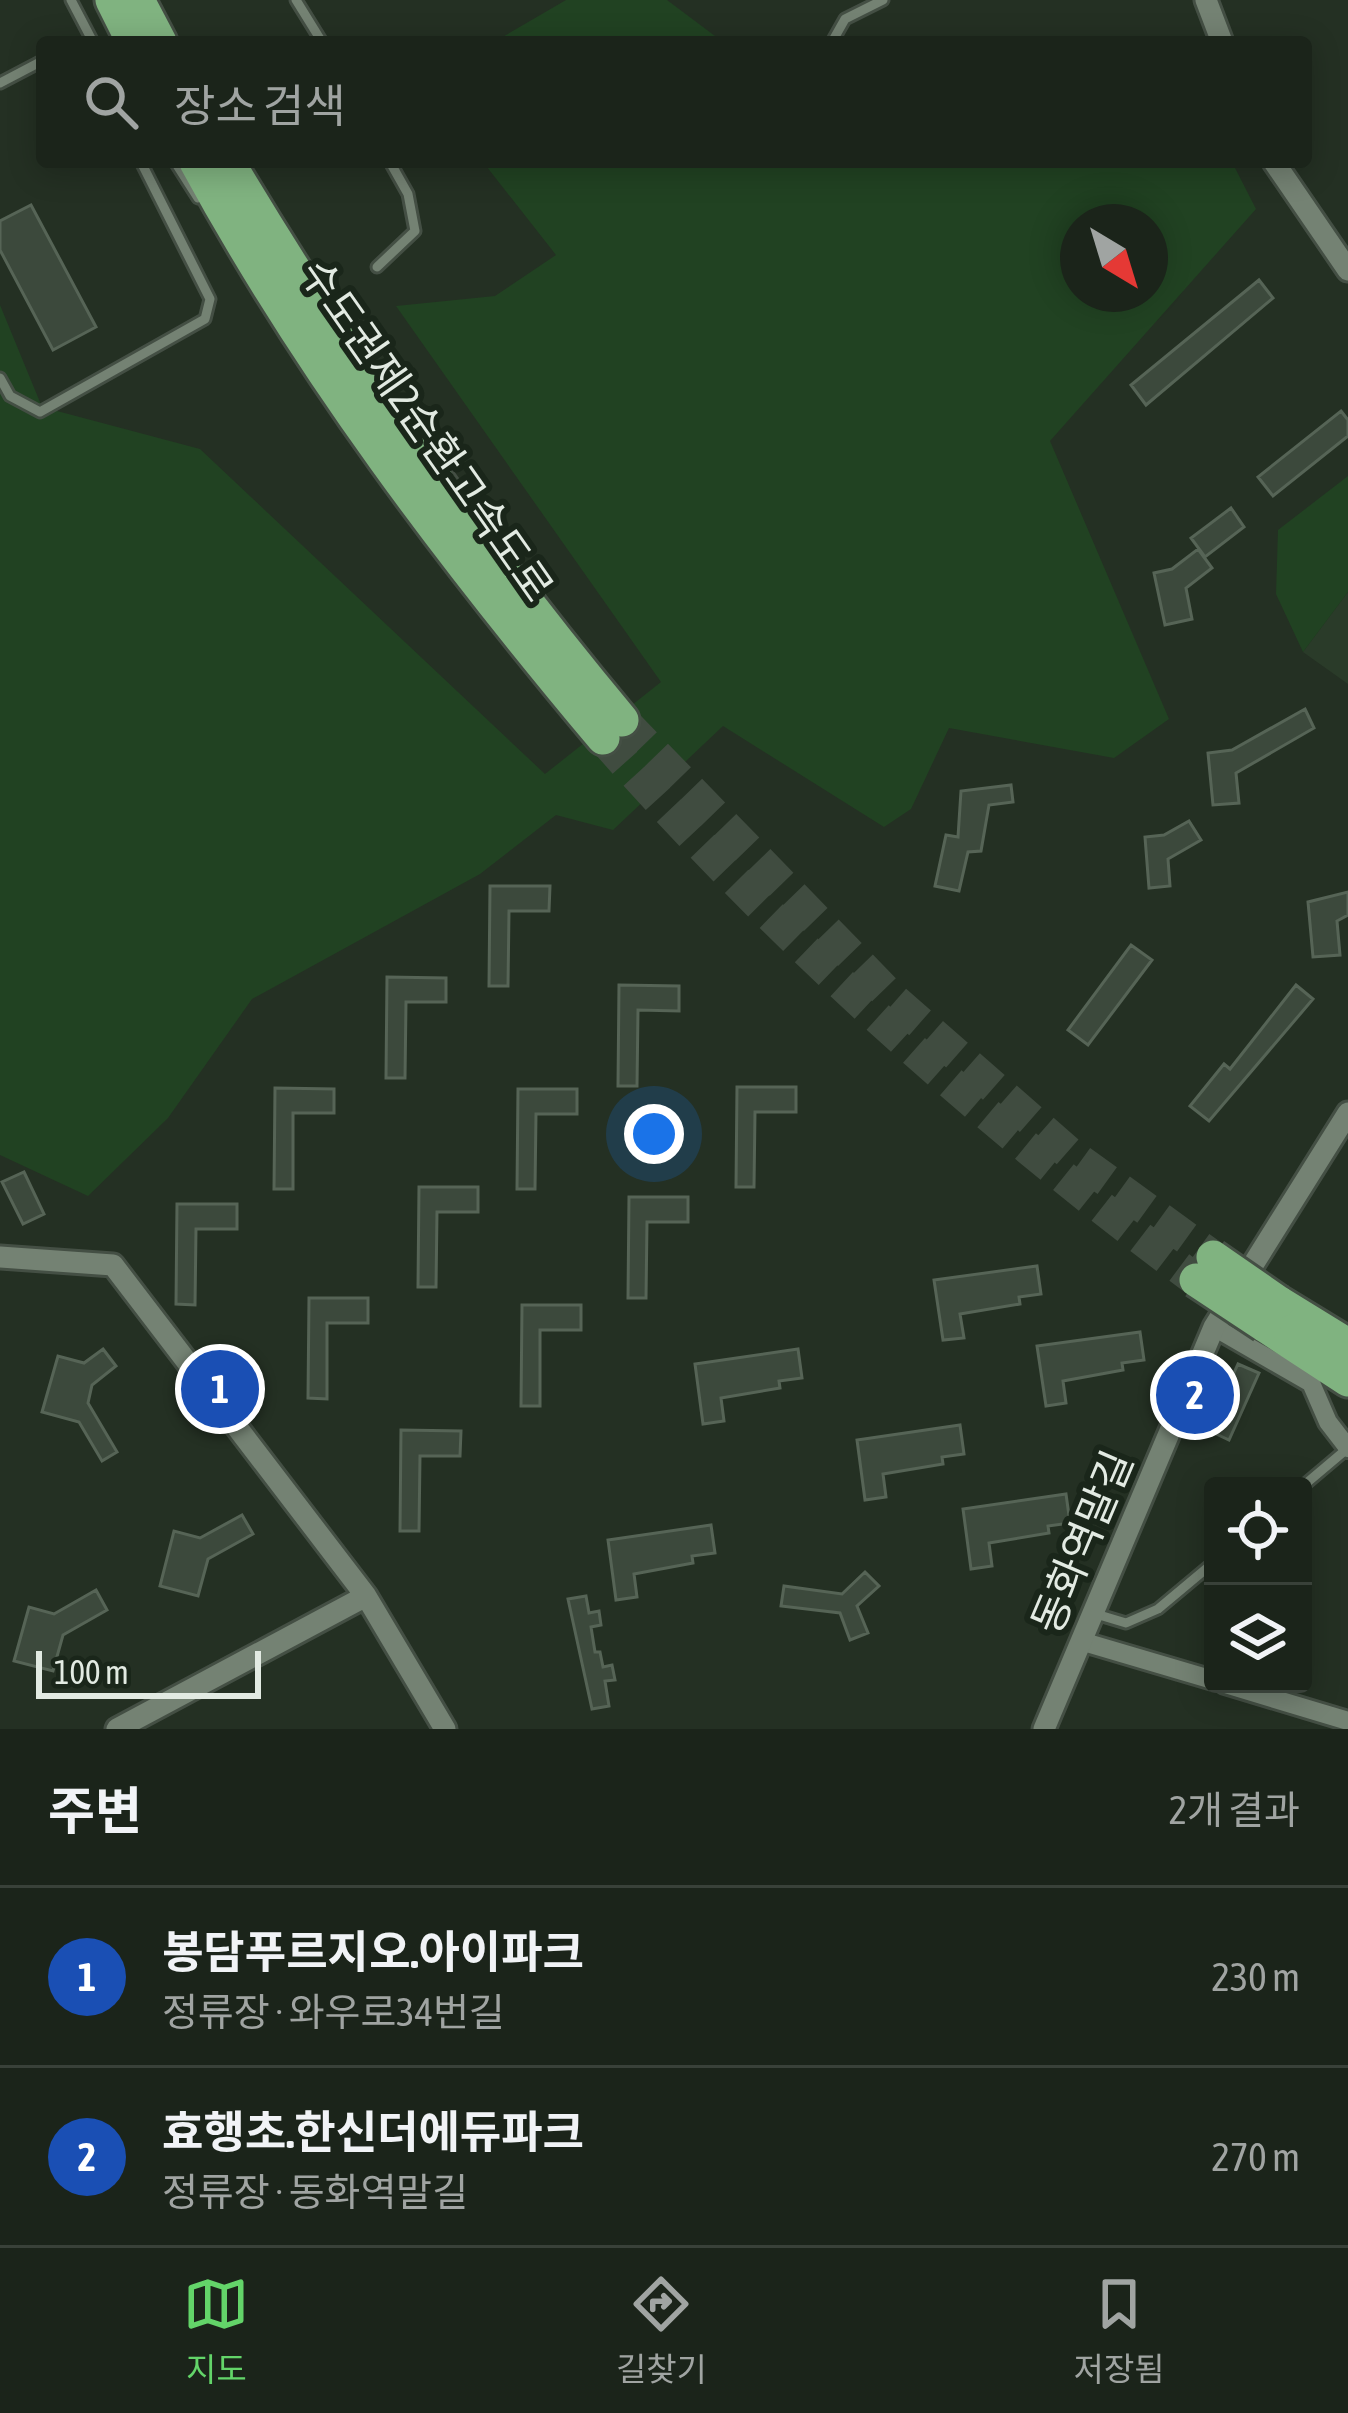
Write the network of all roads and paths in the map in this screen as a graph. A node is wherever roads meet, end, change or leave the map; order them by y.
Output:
1 (71, 0) edge
2 (112, 0) edge
3 (296, 0) edge
4 (883, 0) edge
5 (1206, 0) edge
6 (143, 19) edge
7 (89, 36) edge
8 (318, 36) edge
9 (835, 36) edge
10 (1220, 36) edge
11 (36, 64) edge
12 (0, 83) edge
13 (144, 168) edge
14 (179, 168) edge
15 (200, 168) edge
16 (232, 168) edge
17 (393, 168) edge
18 (1278, 168) edge
19 (377, 267) dead end
20 (1348, 270) edge
21 (296, 331) junction
22 (0, 378) edge
23 (1348, 1113) edge
24 (1341, 1140) edge
25 (0, 1257) edge
26 (1204, 1268) tunnel mouth
27 (1271, 1313) junction
28 (1214, 1327) junction
29 (1348, 1345) edge
30 (1348, 1380) edge
31 (1348, 1448) edge
32 (1312, 1478) edge
33 (1204, 1571) edge
34 (366, 1596) junction
35 (1095, 1614) junction
36 (1084, 1642) junction
37 (1204, 1677) edge
38 (1255, 1693) edge
39 (1348, 1721) edge
40 (117, 1729) edge
41 (446, 1729) edge
42 (1044, 1729) edge

1 - 7 lane
2 - 6 highway
3 - 8 lane
4 - 9 lane
5 - 10 street
11 - 12 lane
13 - 22 lane
14 - 21 lane
15 - 21 highway, 수도권제2순환고속도로
16 - 21 highway, 수도권제2순환고속도로
17 - 19 lane
18 - 20 street
23 - 24 street, 동화역말길
24 - 28 street, 동화역말길
25 - 34 street
26 - 27 highway, bridge
27 - 29 highway
27 - 30 highway
28 - 31 street
28 - 35 street, 동화역말길
31 - 32 lane
33 - 35 lane
34 - 40 street
34 - 41 street
35 - 36 street, 동화역말길
36 - 37 street
36 - 42 street, 동화역말길
38 - 39 street

